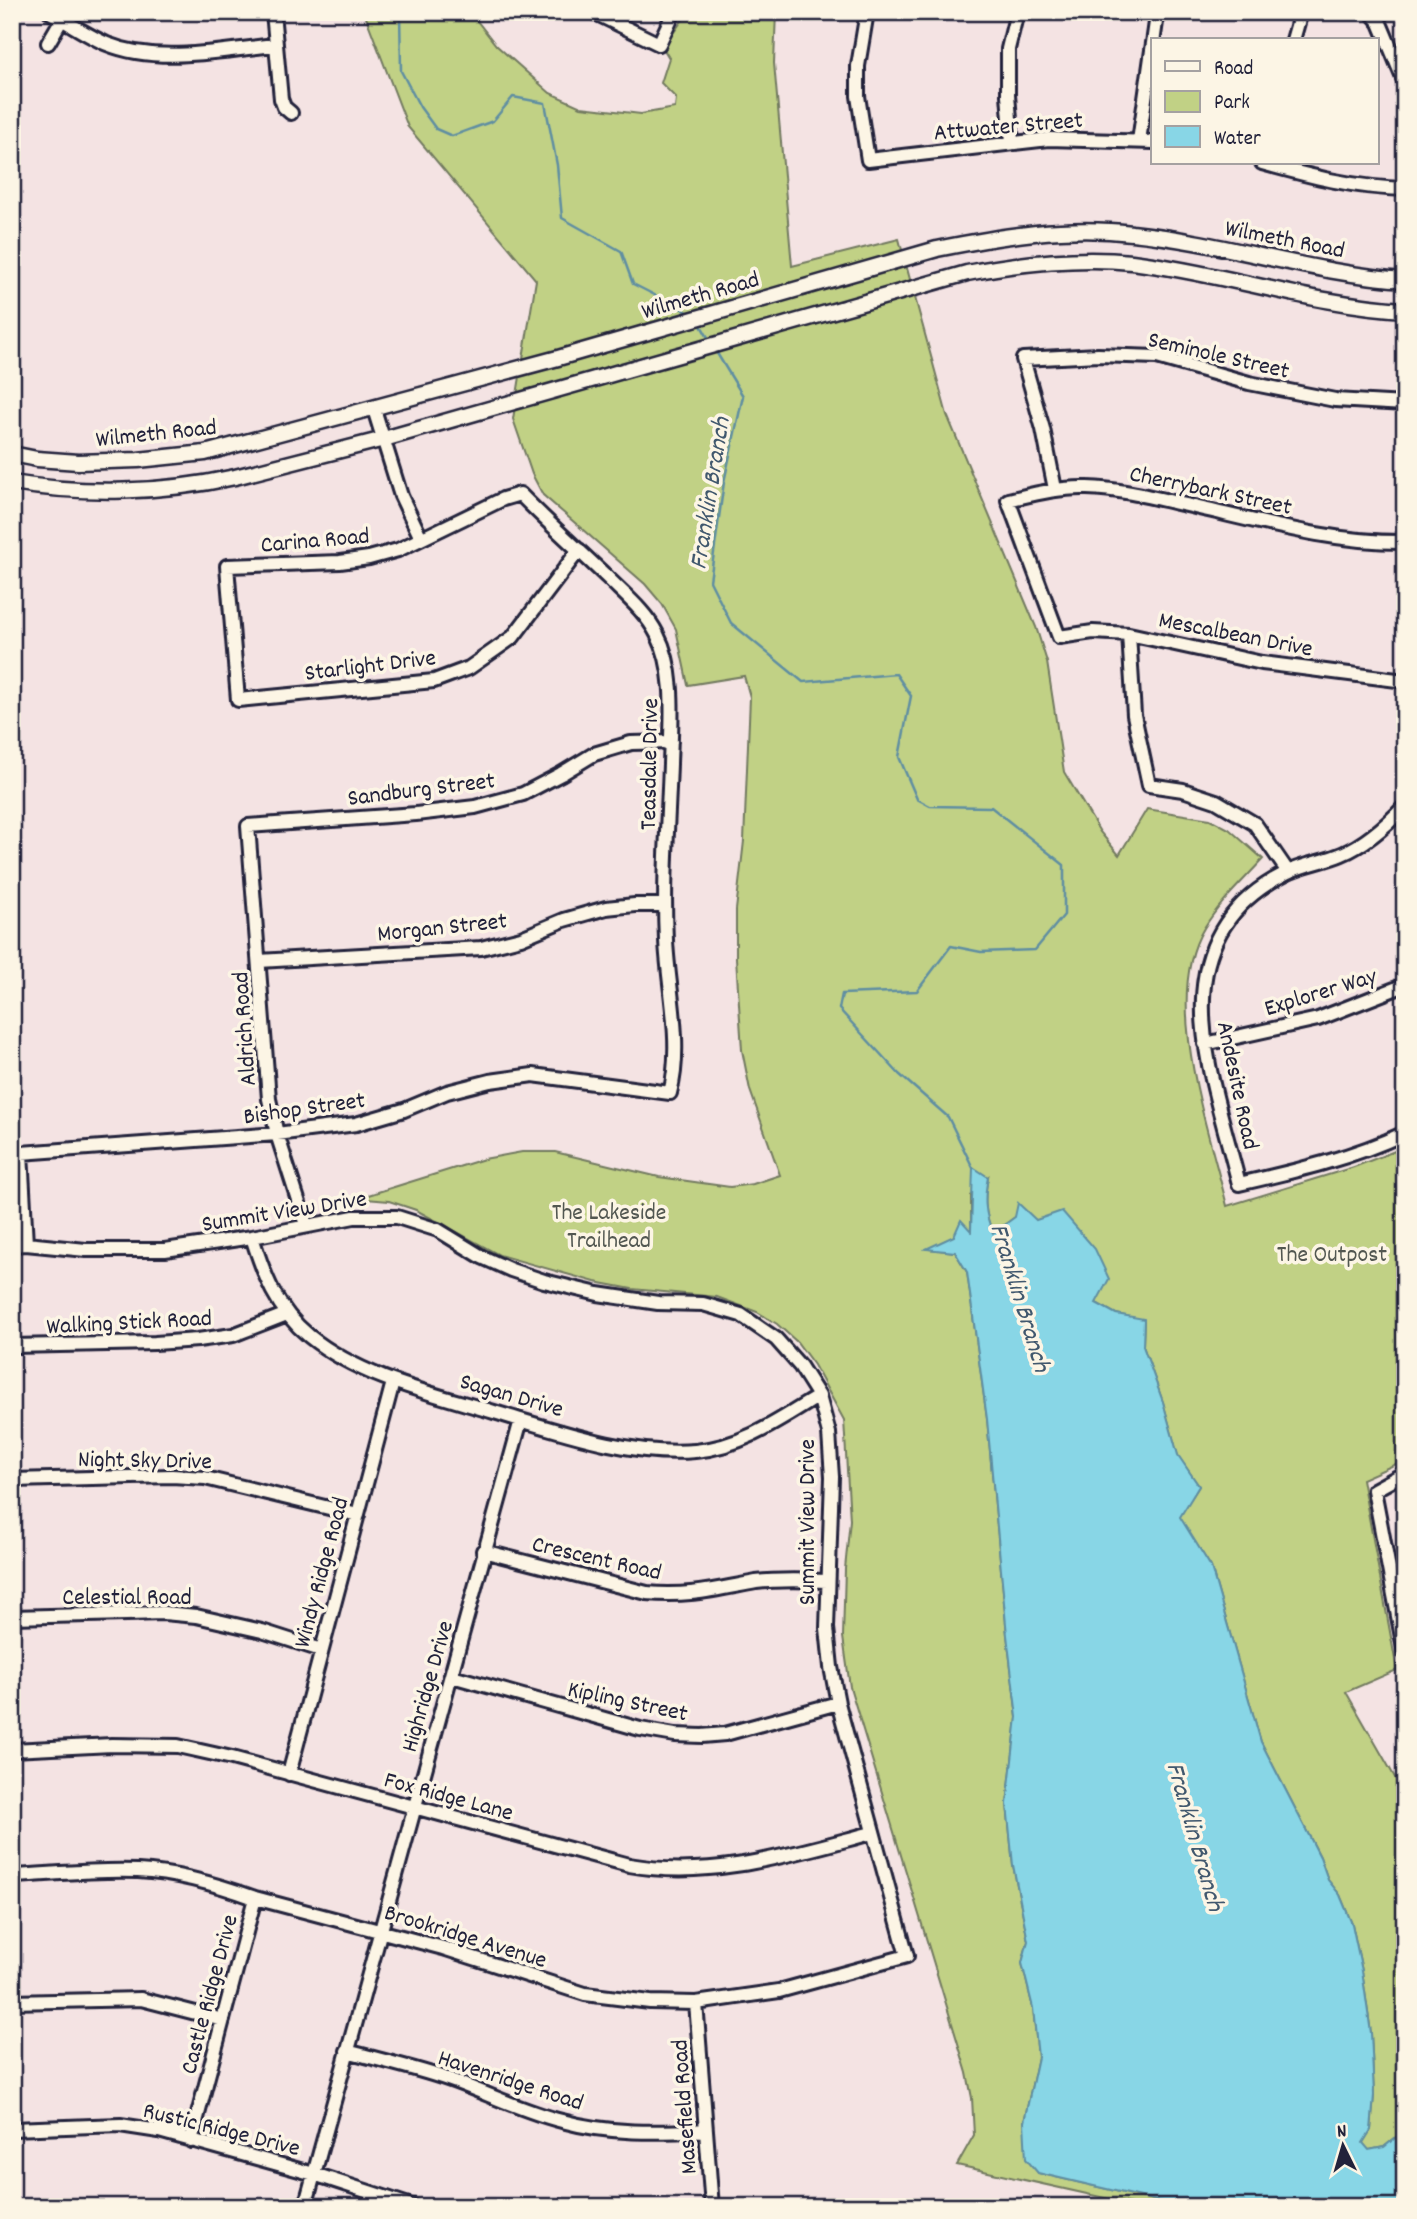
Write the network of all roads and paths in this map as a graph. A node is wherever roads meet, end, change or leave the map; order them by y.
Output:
1 (50, 12) edge
2 (273, 12) edge
3 (593, 12) edge
4 (674, 12) edge
5 (867, 12) edge
6 (1017, 12) edge
7 (1301, 12) edge
8 (1371, 12) edge
9 (1154, 13) edge
10 (62, 19) junction
11 (1151, 38) edge
12 (1294, 38) edge
13 (1151, 39) edge
14 (48, 43) dead end
15 (276, 45) junction
16 (1401, 60) edge
17 (1405, 82) edge
18 (291, 113) dead end
19 (1139, 141) junction
20 (1151, 142) edge
21 (1012, 143) junction
22 (1270, 164) edge
23 (1405, 189) edge
24 (1405, 280) edge
25 (1405, 310) edge
26 (1405, 404) edge
27 (374, 409) junction
28 (384, 439) junction
29 (12, 454) edge
30 (12, 483) edge
31 (1055, 489) junction
32 (520, 494) joint
33 (421, 538) junction
34 (1405, 542) edge
35 (579, 550) junction
36 (1129, 634) junction
37 (1059, 637) joint
38 (1405, 681) edge
39 (238, 699) joint
40 (671, 742) junction
41 (1405, 806) edge
42 (248, 826) joint
43 (1288, 872) junction
44 (666, 905) junction
45 (259, 961) junction
46 (1405, 985) edge
47 (1205, 1044) junction
48 (670, 1093) joint
49 (1405, 1133) edge
50 (277, 1134) junction
51 (306, 1225) junction
52 (252, 1237) junction
53 (26, 1244) junction
54 (12, 1245) edge
55 (287, 1314) junction
56 (12, 1346) edge
57 (393, 1381) junction
58 (819, 1396) junction
59 (521, 1420) junction
60 (1405, 1473) edge
61 (12, 1480) edge
62 (358, 1515) junction
63 (483, 1552) junction
64 (828, 1581) junction
65 (12, 1617) edge
66 (321, 1650) junction
67 (1405, 1653) edge
68 (452, 1676) junction
69 (838, 1703) junction
70 (12, 1750) edge
71 (289, 1774) junction
72 (414, 1807) junction
73 (872, 1833) junction
74 (12, 1876) edge
75 (255, 1898) junction
76 (380, 1931) junction
77 (907, 1956) joint
78 (12, 2002) edge
79 (696, 2003) junction
80 (223, 2020) junction
81 (347, 2051) junction
82 (12, 2129) edge
83 (706, 2130) junction
84 (191, 2141) junction
85 (314, 2174) junction
86 (305, 2207) edge
87 (415, 2207) edge
88 (712, 2207) edge

1 - 10 street
2 - 15 street
3 - 4 street
5 - 21 street, Attwater Street
6 - 21 street
7 - 12 street
8 - 16 street
9 - 11 street
10 - 14 street
10 - 15 street
13 - 19 street
15 - 18 street
16 - 17 street
19 - 20 street, Attwater Street
19 - 21 street, Attwater Street
22 - 23 street
24 - 27 street, Wilmeth Road
25 - 28 street
26 - 31 street, Seminole Street
27 - 28 street
27 - 29 street, Wilmeth Road
28 - 30 street
28 - 33 street
31 - 34 street, Cherrybark Street
31 - 37 street, Cherrybark Street
32 - 33 street, Carina Road
32 - 35 street, Teasdale Drive
33 - 39 street, Carina Road
35 - 39 street, Starlight Drive
35 - 40 street, Teasdale Drive
36 - 37 street, Mescalbean Drive
36 - 38 street, Mescalbean Drive
36 - 43 street
40 - 42 street, Sandburg Street
40 - 44 street, Teasdale Drive
41 - 43 street, Andesite Road
42 - 45 street, Aldrich Road
43 - 47 street, Andesite Road
44 - 45 street, Morgan Street
44 - 48 street, Teasdale Drive
45 - 50 street, Aldrich Road
46 - 47 street, Explorer Way
47 - 49 street, Andesite Road
48 - 50 street, Bishop Street
50 - 51 street, Aldrich Road
50 - 53 street, Bishop Street
51 - 52 street, Summit View Drive
51 - 58 street, Summit View Drive
52 - 53 street, Summit View Drive
52 - 55 street, Sagan Drive
53 - 54 street, Summit View Drive
55 - 56 street, Walking Stick Road
55 - 57 street, Sagan Drive
57 - 59 street, Sagan Drive
57 - 62 street, Windy Ridge Road
58 - 59 street, Sagan Drive
58 - 64 street, Summit View Drive
59 - 63 street, Highridge Drive
60 - 67 street
61 - 62 street, Night Sky Drive
62 - 66 street, Windy Ridge Road
63 - 64 street, Crescent Road
63 - 68 street, Highridge Drive
64 - 69 street, Summit View Drive
65 - 66 street, Celestial Road
66 - 71 street, Windy Ridge Road
68 - 69 street, Kipling Street
68 - 72 street, Highridge Drive
69 - 73 street, Summit View Drive
70 - 71 street, Fox Ridge Lane
71 - 72 street, Fox Ridge Lane
72 - 73 street, Fox Ridge Lane
72 - 76 street, Highridge Drive
73 - 77 street, Summit View Drive
74 - 75 street, Brookridge Avenue
75 - 76 street, Brookridge Avenue
75 - 80 street, Castle Ridge Drive
76 - 79 street, Brookridge Avenue
76 - 81 street, Highridge Drive
77 - 79 street, Brookridge Avenue
78 - 80 street
79 - 83 street, Masefield Road
80 - 84 street, Castle Ridge Drive
81 - 83 street, Havenridge Road
81 - 85 street, Highridge Drive
82 - 84 street, Rustic Ridge Drive
83 - 88 street, Masefield Road
84 - 85 street, Rustic Ridge Drive
85 - 86 street, Highridge Drive
85 - 87 street, Rustic Ridge Drive

